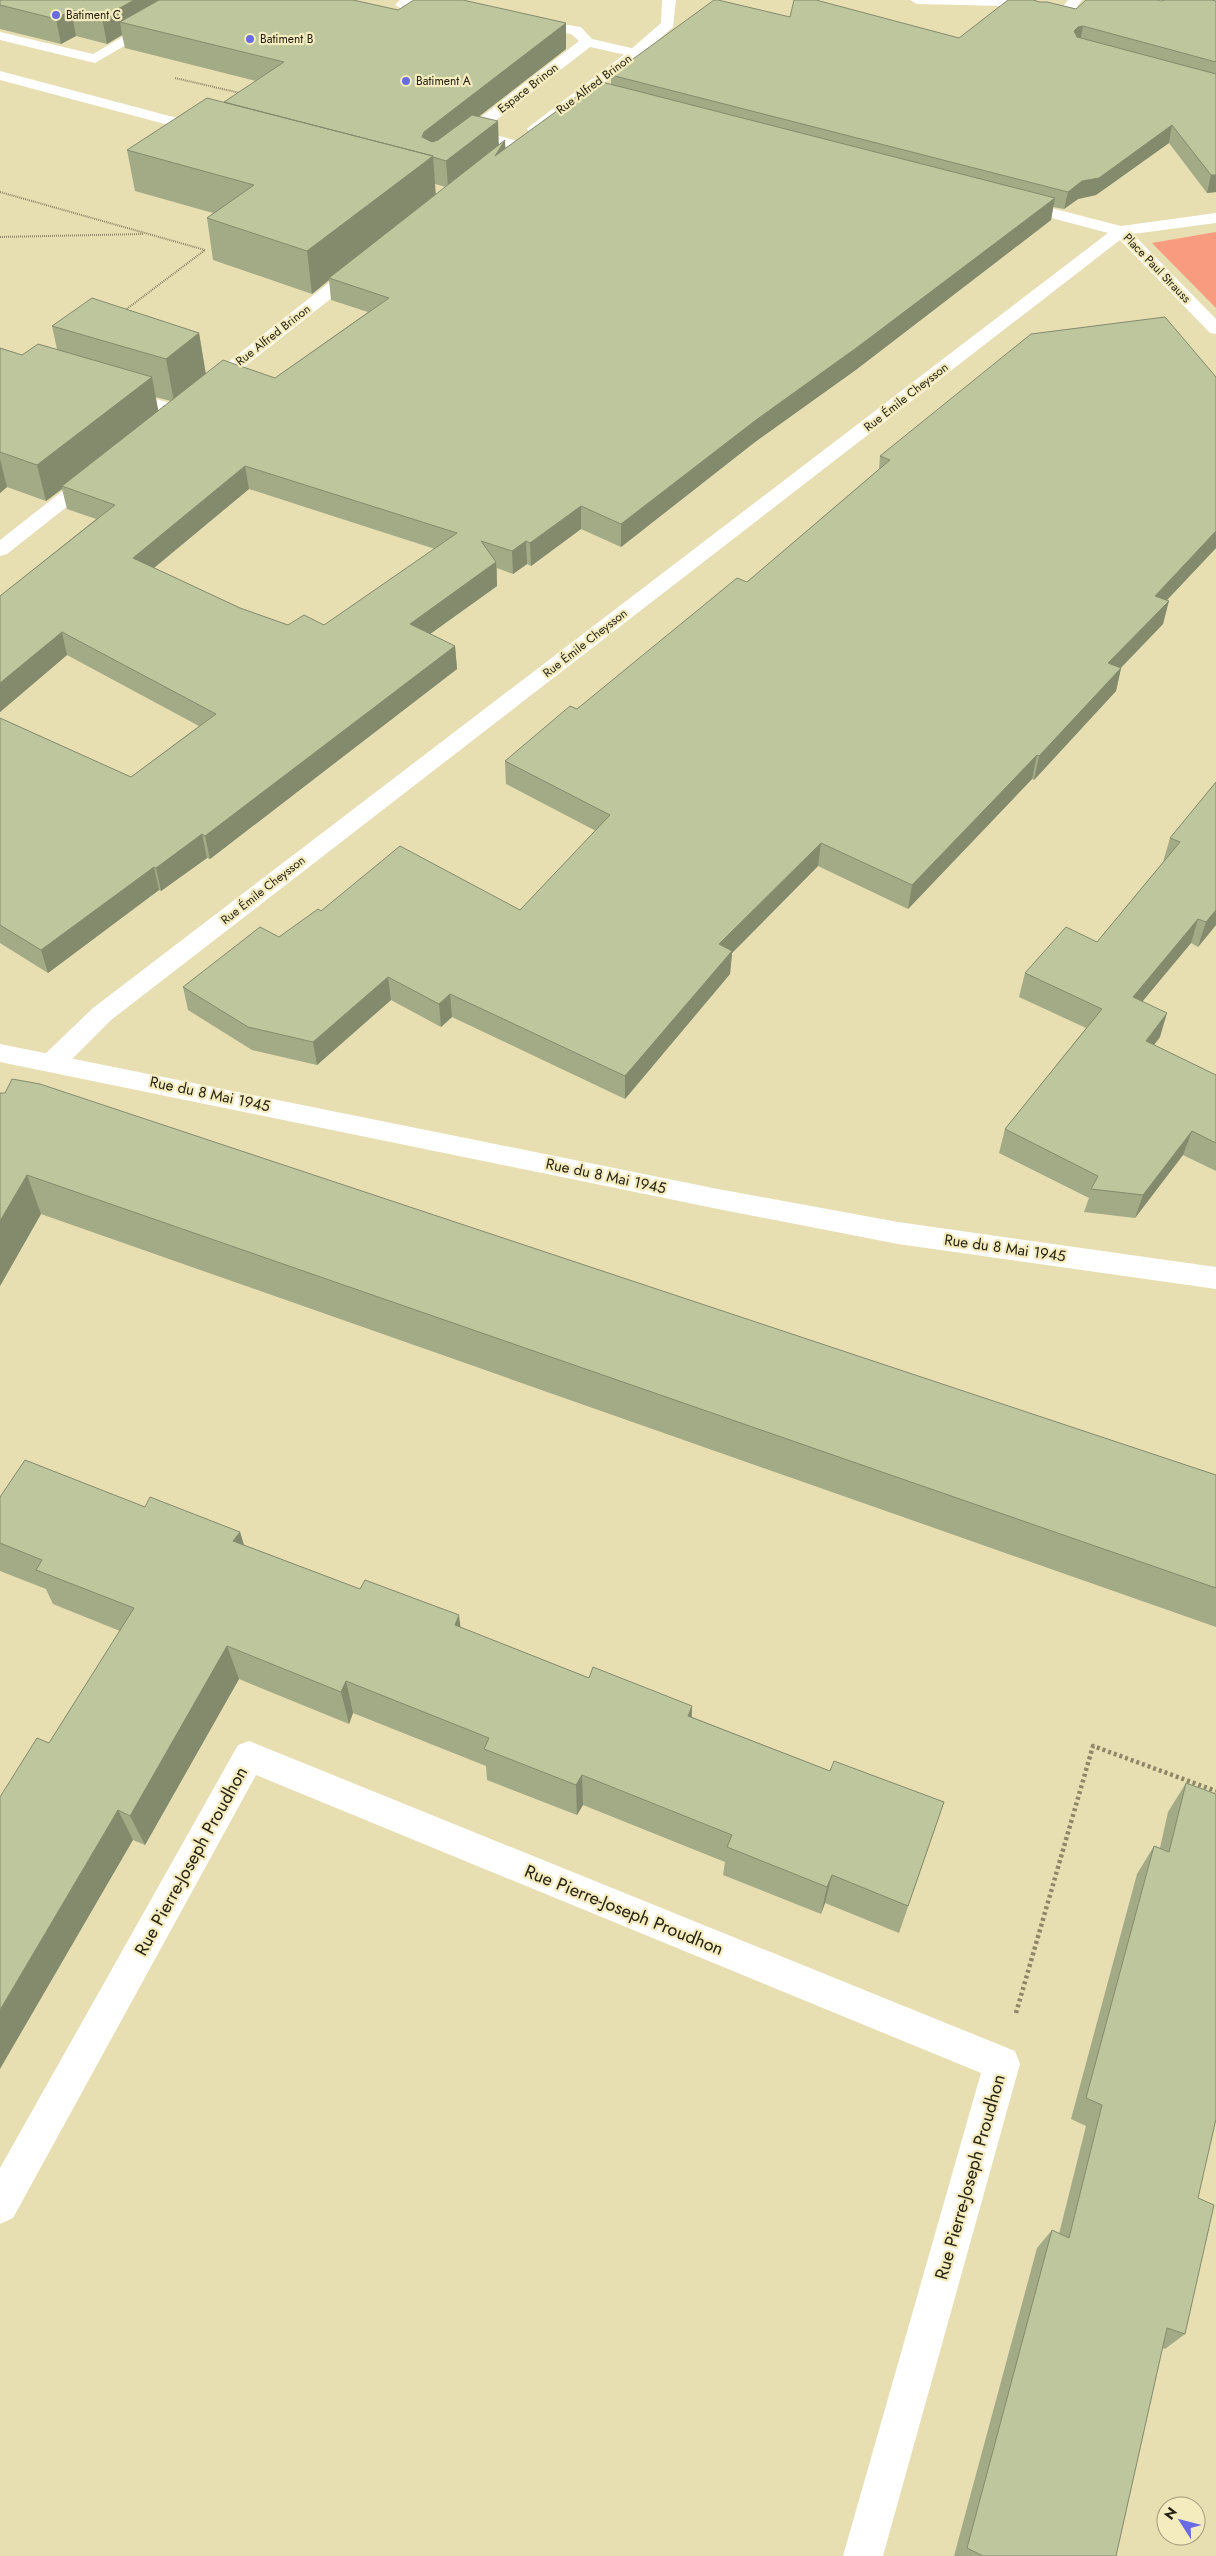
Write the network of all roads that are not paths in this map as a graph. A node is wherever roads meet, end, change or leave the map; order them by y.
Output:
1 (196, 0) edge
2 (669, 0) edge
3 (917, 0) edge
4 (1075, 0) edge
5 (518, 22) edge
6 (0, 36) edge
7 (587, 42) junction
8 (635, 53) junction
9 (0, 75) edge
10 (582, 92) junction
11 (600, 96) edge
12 (217, 133) edge
13 (470, 133) junction
14 (515, 145) junction
15 (448, 150) edge
16 (501, 156) edge
17 (997, 199) edge
18 (1216, 218) edge
19 (1121, 231) junction
20 (373, 256) edge
21 (1216, 329) edge
22 (108, 390) edge
23 (177, 411) junction
24 (162, 423) edge
25 (108, 465) edge
26 (0, 550) edge
27 (0, 1053) edge
28 (53, 1062) junction
29 (1216, 1278) edge
30 (0, 2205) edge
31 (863, 2556) edge

1 - 6 street
2 - 8 street, Rue Alfred Brinon
3 - 4 street
5 - 7 street
7 - 8 street
7 - 13 street, Espace Brinon
8 - 10 street, Rue Alfred Brinon
9 - 12 street
10 - 11 street
10 - 14 street, Rue Alfred Brinon
13 - 14 street
13 - 15 street, Espace Brinon
14 - 16 street, Rue Alfred Brinon
17 - 19 street
18 - 19 street, Place Paul Strauss
19 - 21 street, Place Paul Strauss
19 - 28 street, Rue Émile Cheysson
20 - 23 street, Rue Alfred Brinon
22 - 23 street
23 - 24 street, Rue Alfred Brinon
25 - 26 street
27 - 28 street, Rue du 8 Mai 1945
28 - 29 street, Rue du 8 Mai 1945
30 - 31 street, Rue Pierre-Joseph Proudhon

